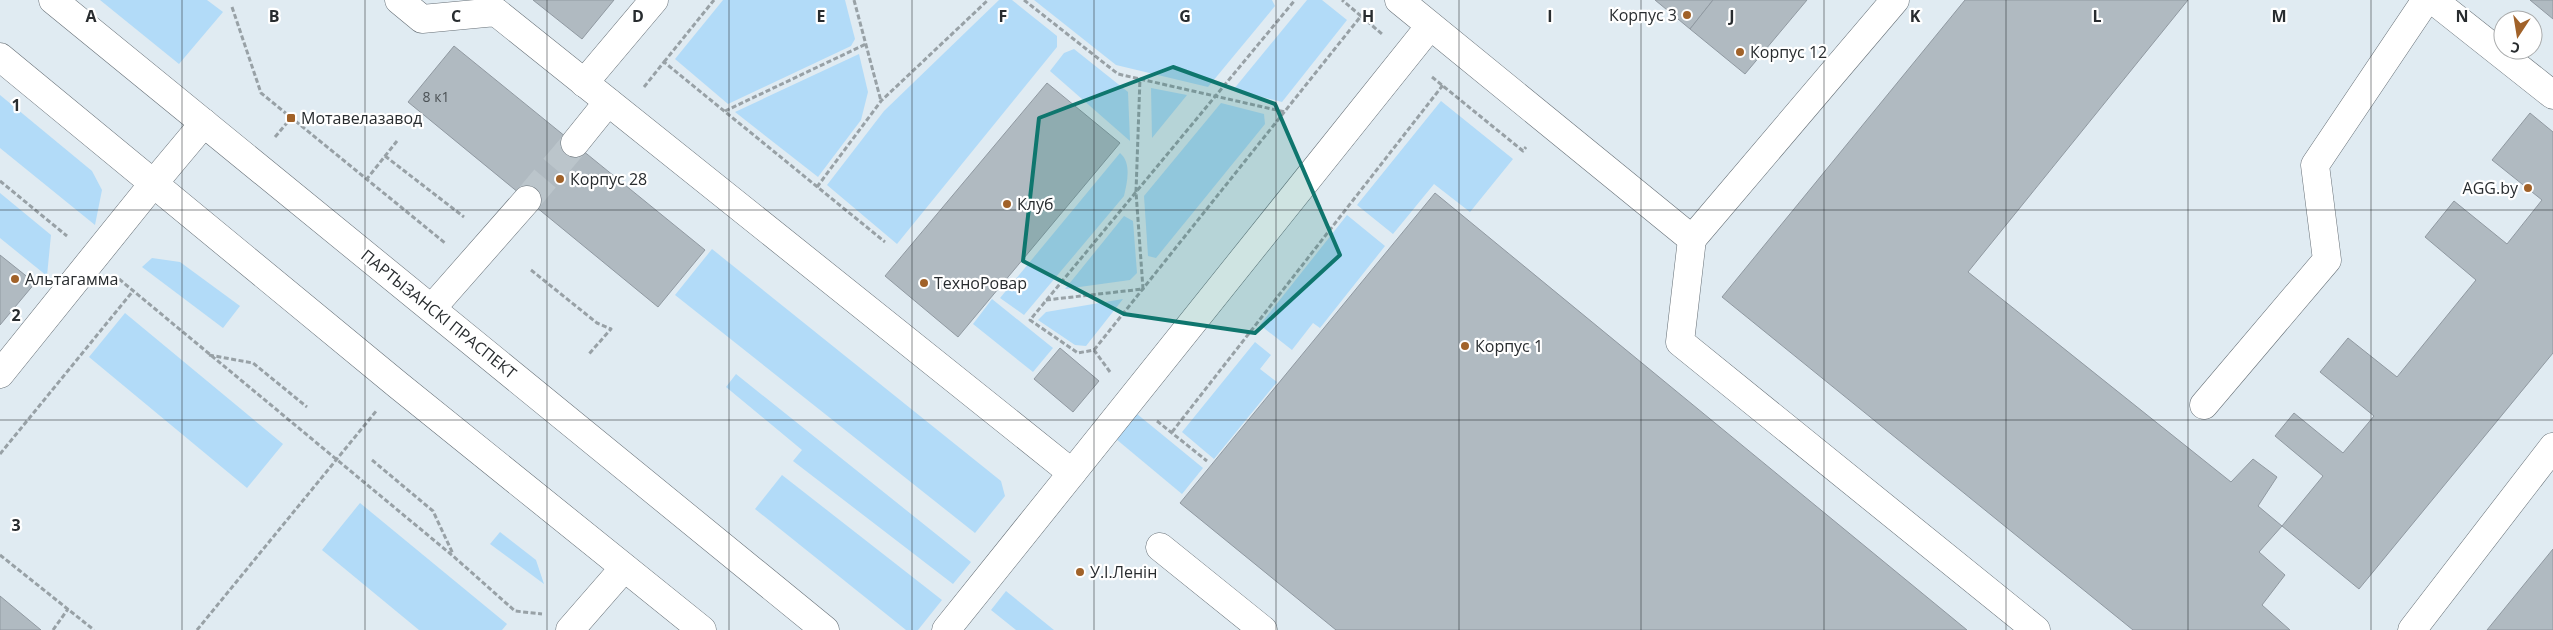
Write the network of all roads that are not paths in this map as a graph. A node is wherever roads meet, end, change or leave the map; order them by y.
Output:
1 (52, 0) edge
2 (399, 0) edge
3 (654, 0) edge
4 (1399, 0) edge
5 (1895, 0) edge
6 (2426, 0) edge
7 (2433, 0) edge
8 (500, 6) edge
9 (1430, 26) junction
10 (0, 57) edge
11 (584, 83) junction
12 (2553, 95) edge
13 (608, 102) junction
14 (204, 123) junction
15 (574, 143) tunnel mouth
16 (153, 184) junction
17 (527, 200) tunnel mouth
18 (1692, 239) junction
19 (432, 308) junction
20 (0, 374) edge
21 (2204, 405) dead end
22 (2553, 447) edge
23 (1072, 473) junction
24 (1160, 547) dead end
25 (624, 568) junction
26 (570, 630) edge
27 (702, 630) edge
28 (825, 630) edge
29 (946, 630) edge
30 (1263, 630) edge
31 (2036, 630) edge
32 (2412, 630) edge

1 - 14 main road, ПАРТЫЗАНСКІ ПРАСПЕКТ
2 - 8 main road
3 - 11 main road
4 - 9 main road
5 - 18 main road
6 - 21 main road
7 - 12 main road
8 - 11 main road
9 - 18 main road
9 - 23 main road
10 - 16 main road
11 - 13 main road
13 - 15 main road
13 - 23 main road
14 - 16 main road
14 - 19 main road, ПАРТЫЗАНСКІ ПРАСПЕКТ
16 - 20 main road
16 - 25 main road
17 - 19 main road
18 - 31 main road
19 - 28 main road, ПАРТЫЗАНСКІ ПРАСПЕКТ
22 - 32 main road
23 - 29 main road
24 - 30 main road
25 - 26 main road
25 - 27 main road

